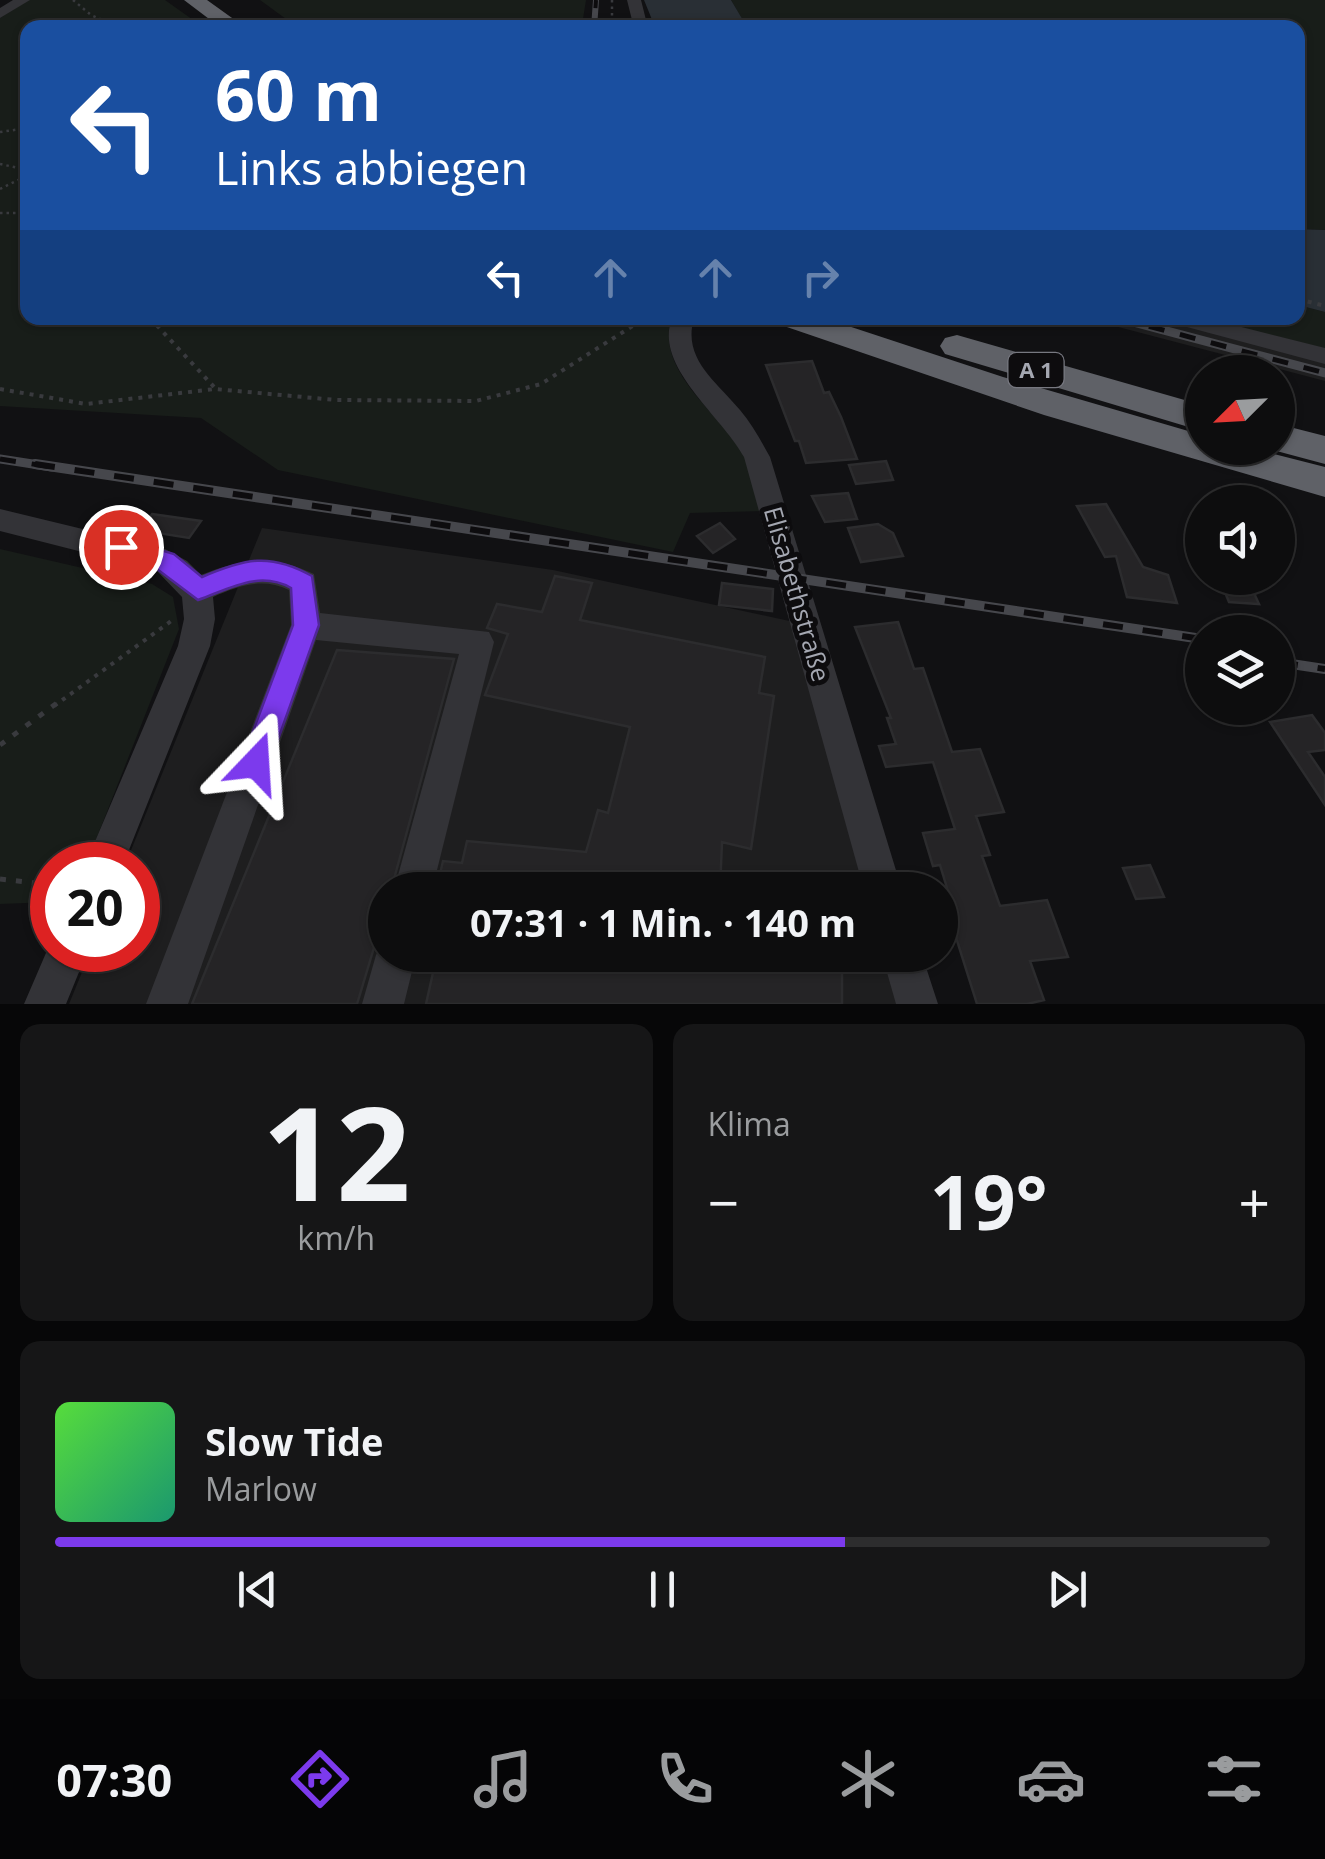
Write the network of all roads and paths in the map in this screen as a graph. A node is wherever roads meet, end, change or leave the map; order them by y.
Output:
1 (22, 0) edge
2 (73, 0) edge
3 (197, 0) edge
4 (232, 0) edge
5 (0, 14) edge
6 (258, 18) dead end
7 (103, 20) edge
8 (225, 20) edge
9 (156, 325) edge
10 (634, 325) edge
11 (681, 325) edge
12 (814, 325) edge
13 (894, 325) edge
14 (1207, 325) edge
15 (1325, 356) edge
16 (215, 388) junction
17 (0, 389) edge
18 (1185, 413) edge
19 (1295, 442) edge
20 (1325, 450) edge
21 (1325, 482) edge
22 (0, 520) edge
23 (198, 590) junction
24 (306, 625) junction
25 (0, 745) edge
26 (113, 842) edge
27 (418, 872) edge
28 (879, 872) edge
29 (0, 879) edge
30 (30, 882) edge
31 (59, 972) edge
32 (391, 972) edge
33 (907, 972) edge
34 (46, 1004) edge
35 (167, 1004) edge
36 (383, 1004) edge
37 (917, 1004) edge

1 - 5 street
2 - 7 path
3 - 8 highway
4 - 6 highway
9 - 16 path
10 - 16 path
11 - 28 street, Elisabethstraße
12 - 21 highway, A 1
13 - 18 highway, A 1
14 - 15 street
16 - 17 path
19 - 20 highway
22 - 23 street
23 - 24 street
23 - 25 path
23 - 26 street
24 - 27 street
24 - 35 street
29 - 30 path
31 - 34 street
32 - 36 street
33 - 37 street

